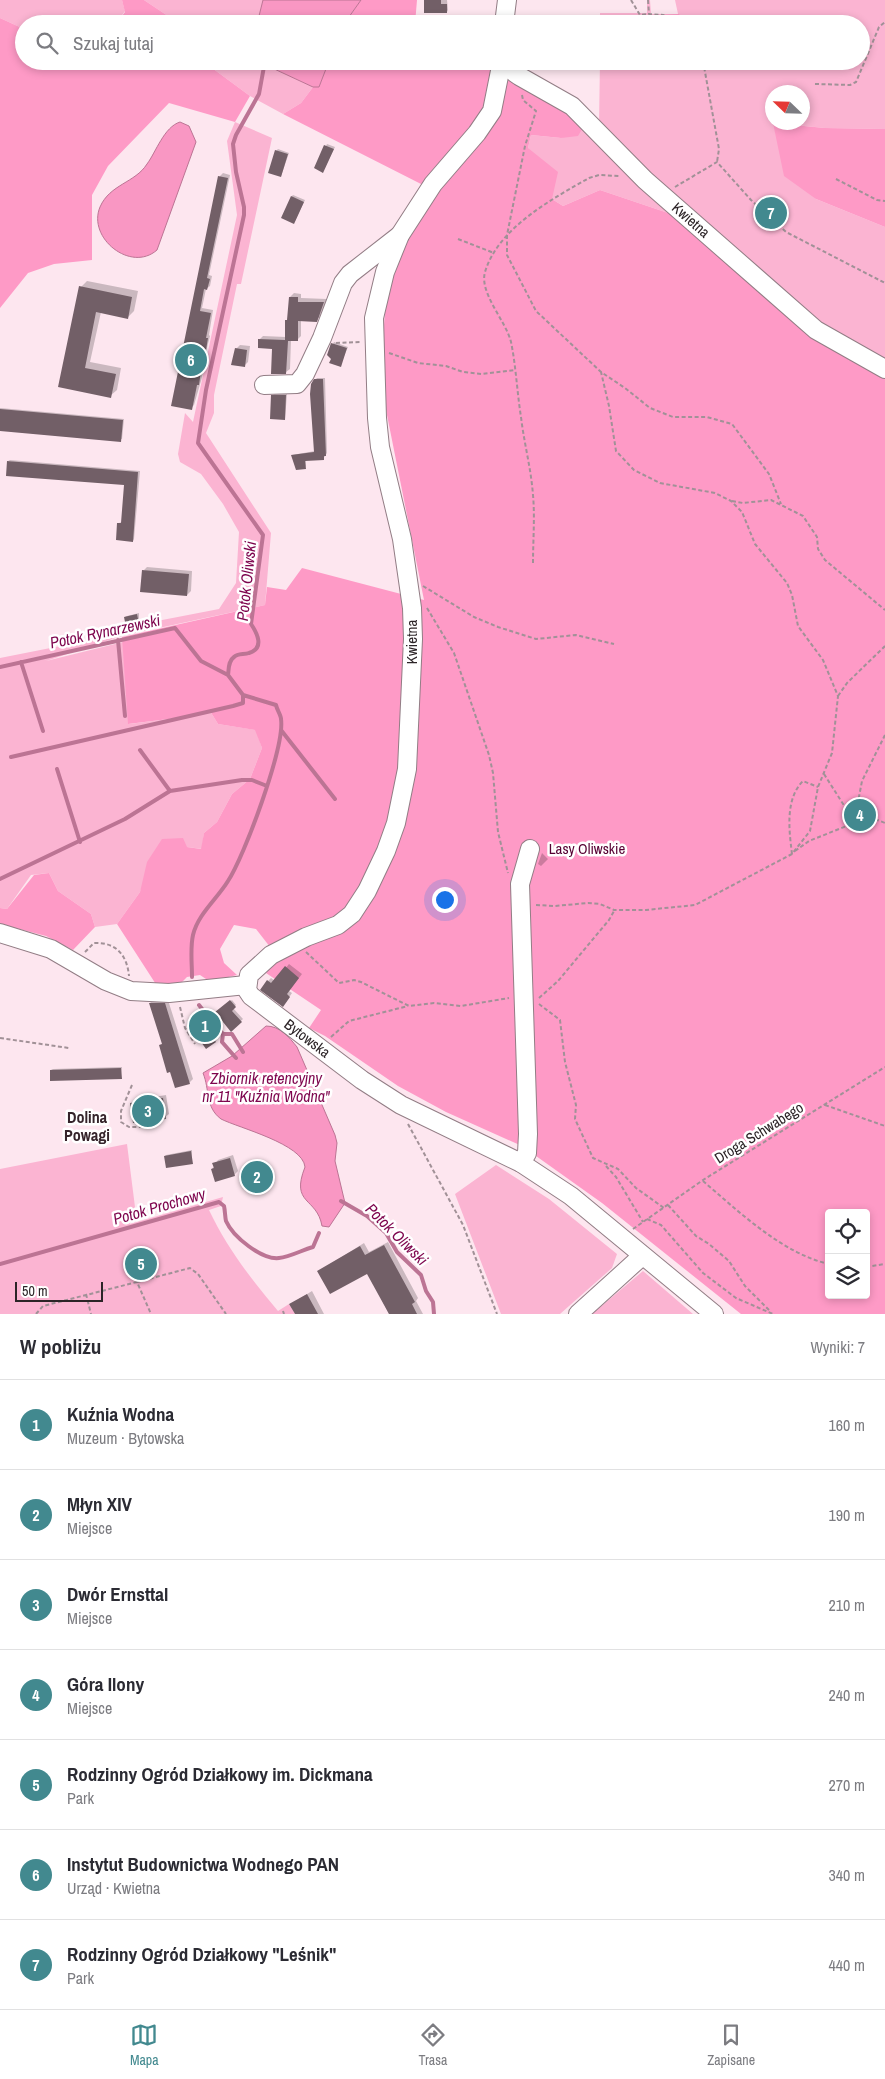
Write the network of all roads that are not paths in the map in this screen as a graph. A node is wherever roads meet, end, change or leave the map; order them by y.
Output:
1 (507, 0) edge
2 (505, 15) edge
3 (500, 70) edge
4 (512, 70) edge
5 (400, 234) junction
6 (885, 369) edge
7 (264, 385) dead end
8 (530, 849) dead end
9 (0, 933) edge
10 (246, 985) junction
11 (521, 1164) junction
12 (642, 1256) junction
13 (578, 1314) edge
14 (714, 1314) edge

1 - 2 street
3 - 5 street, Kwietna
4 - 6 street, Kwietna
5 - 7 street, Kwietna
5 - 10 street, Kwietna
8 - 11 street
9 - 10 street
10 - 11 street, Bytowska
11 - 12 street, Bytowska
12 - 13 street
12 - 14 street, Bytowska

